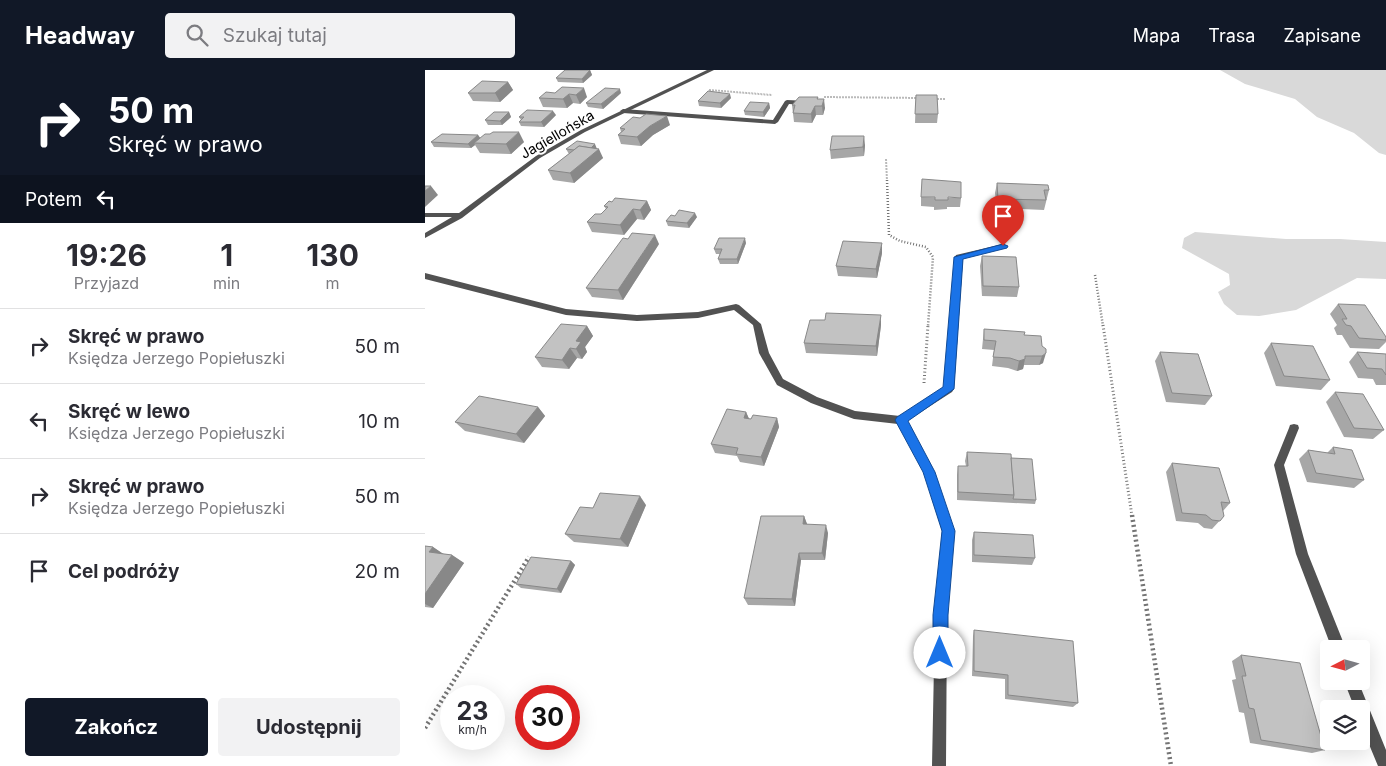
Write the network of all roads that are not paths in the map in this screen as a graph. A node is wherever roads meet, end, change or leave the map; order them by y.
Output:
1 (711, 70) edge
2 (816, 103) edge
3 (623, 111) junction
4 (425, 215) edge
5 (459, 216) junction
6 (425, 236) edge
7 (1003, 246) dead end
8 (425, 276) edge
9 (901, 420) junction
10 (1294, 428) dead end
11 (1335, 640) edge
12 (1355, 690) edge
13 (939, 766) edge
14 (1385, 766) edge

1 - 3 street, Jagiellońska
2 - 3 street
3 - 5 street, Jagiellońska
4 - 5 street
5 - 6 street, Jagiellońska
7 - 9 street
8 - 9 street
9 - 13 street
10 - 11 street
12 - 14 street

